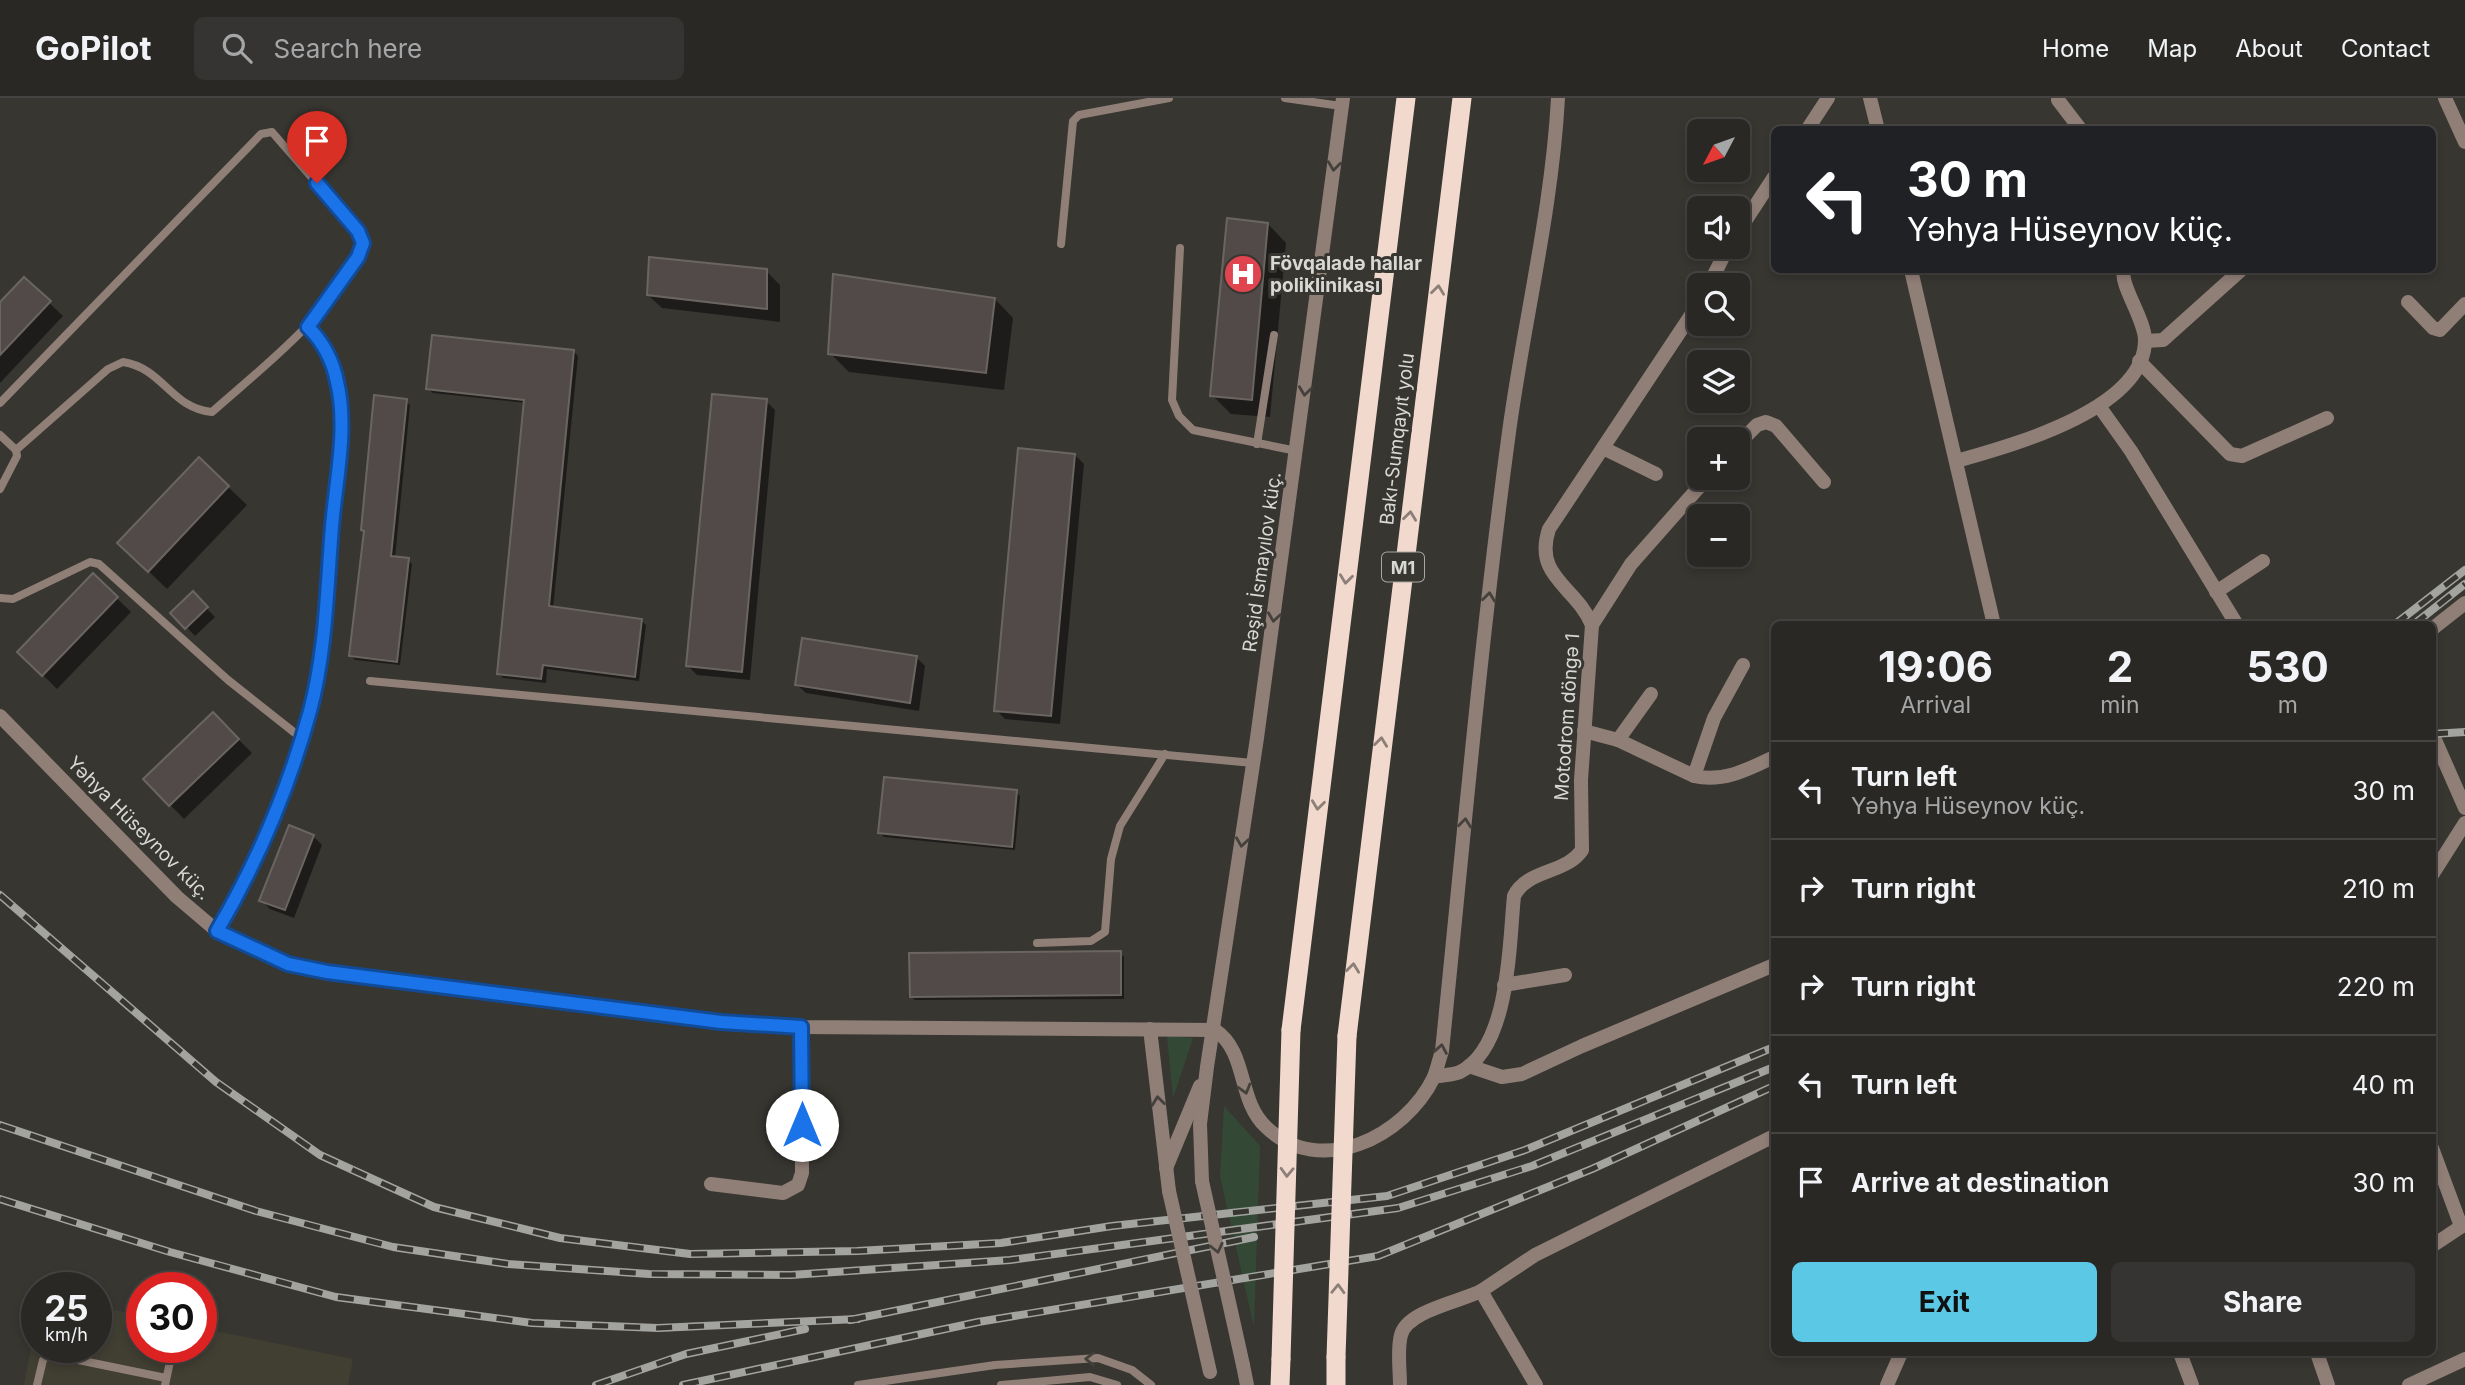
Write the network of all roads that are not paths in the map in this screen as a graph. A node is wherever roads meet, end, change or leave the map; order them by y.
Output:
1 (1169, 98) edge
2 (1285, 98) edge
3 (1406, 98) edge
4 (1462, 98) edge
5 (1558, 98) edge
6 (1828, 98) edge
7 (1870, 98) edge
8 (2445, 98) edge
9 (2058, 100) dead end
10 (1342, 102) edge
11 (1810, 126) edge
12 (1877, 126) edge
13 (2078, 126) edge
14 (2465, 142) edge
15 (1771, 182) edge
16 (1750, 214) edge
17 (1061, 244) dead end
18 (1180, 248) dead end
19 (1913, 273) edge
20 (2124, 273) edge
21 (2238, 273) edge
22 (2408, 302) dead end
23 (2465, 304) edge
24 (1687, 321) edge
25 (308, 327) junction
26 (1274, 335) dead end
27 (2145, 341) junction
28 (2139, 361) junction
29 (0, 403) edge
30 (2099, 406) junction
31 (2327, 418) dead end
32 (1750, 432) edge
33 (0, 435) edge
34 (1257, 444) junction
35 (1603, 448) junction
36 (16, 450) junction
37 (1297, 451) junction
38 (1957, 461) junction
39 (1656, 474) dead end
40 (1824, 482) dead end
41 (0, 489) edge
42 (1696, 490) edge
43 (2263, 561) dead end
44 (2216, 592) junction
45 (0, 598) edge
46 (2465, 603) edge
47 (1993, 621) edge
48 (2234, 621) edge
49 (1592, 625) junction
50 (2436, 626) edge
51 (1743, 665) dead end
52 (370, 681) dead end
53 (1651, 694) dead end
54 (0, 716) edge
55 (1584, 731) junction
56 (300, 737) junction
57 (1618, 740) junction
58 (2436, 742) edge
59 (1165, 754) junction
60 (1771, 758) edge
61 (1253, 763) junction
62 (1694, 776) junction
63 (2465, 808) edge
64 (2465, 822) edge
65 (2436, 869) edge
66 (217, 931) junction
67 (1037, 943) dead end
68 (1771, 966) edge
69 (1565, 975) dead end
70 (1504, 985) junction
71 (801, 1027) junction
72 (1150, 1030) junction
73 (1215, 1030) junction
74 (1469, 1066) junction
75 (1207, 1067) junction
76 (1434, 1077) junction
77 (1771, 1138) edge
78 (2436, 1158) edge
79 (1166, 1169) junction
80 (711, 1184) dead end
81 (2463, 1225) edge
82 (2436, 1243) edge
83 (1480, 1291) junction
84 (1900, 1356) edge
85 (2181, 1356) edge
86 (2318, 1356) edge
87 (2465, 1359) edge
88 (169, 1363) edge
89 (1212, 1378) edge
90 (165, 1381) edge
91 (37, 1385) edge
92 (858, 1385) edge
93 (1001, 1385) edge
94 (1117, 1385) edge
95 (1151, 1385) edge
96 (1247, 1385) edge
97 (1280, 1385) edge
98 (1336, 1385) edge
99 (1400, 1385) edge
100 (1536, 1385) edge
101 (1887, 1385) edge
102 (2192, 1385) edge
103 (2328, 1385) edge
104 (2409, 1385) edge

1 - 17 lane
2 - 10 lane
3 -> 97 highway, Bakı-Sumqayıt yolu, bridge
98 -> 4 highway, Bakı-Sumqayıt yolu / M1, bridge
76 -> 5 street
6 - 11 street
7 - 12 street
8 - 14 street
9 - 13 street
10 -> 37 street, Rəşid İsmayılov küç.
15 - 16 street
18 - 34 lane
19 - 38 street
20 - 27 street
21 - 27 street
22 - 23 street
24 - 35 street, Motodrom döngə 1
25 - 29 lane
25 - 36 lane
25 - 56 street
26 - 34 lane
27 - 28 street
28 - 30 street
28 - 31 street
30 - 38 street
30 - 44 street
32 - 40 street
33 - 36 lane
34 - 37 lane
35 - 39 street
35 - 49 street, Motodrom döngə 1
36 - 41 lane
37 -> 61 street, Rəşid İsmayılov küç.
38 - 47 street
42 - 49 street
43 - 44 street
44 - 48 street
45 - 56 lane
46 - 50 street
49 - 55 street, Motodrom döngə 1
51 - 62 street
52 - 59 lane
53 - 57 street
54 - 66 street, Yəhya Hüseynov küç.
55 - 57 street
55 - 70 street, Motodrom döngə 1
56 - 66 street
57 - 62 street
58 - 63 street
59 - 61 lane
59 - 67 lane
60 - 62 street
61 -> 73 street, Rəşid İsmayılov küç.
64 - 65 street
66 - 71 street, Yəhya Hüseynov küç.
68 - 74 street
69 - 70 street
70 - 74 street, Motodrom döngə 1
71 - 72 street, Yəhya Hüseynov küç.
71 - 80 street
72 - 73 street, Yəhya Hüseynov küç.
79 -> 72 street
73 - 75 street, Rəşid İsmayılov küç.
73 -> 76 street
74 - 76 street
75 - 79 street
75 -> 96 street, bridge
77 - 83 street
78 - 81 street
79 - 89 street, bridge
81 - 82 street
83 - 99 street
83 - 100 street
84 - 101 street
85 - 102 street
86 - 103 street
87 - 104 street
88 - 90 lane
90 - 91 lane
95 -> 92 lane
93 - 94 lane

